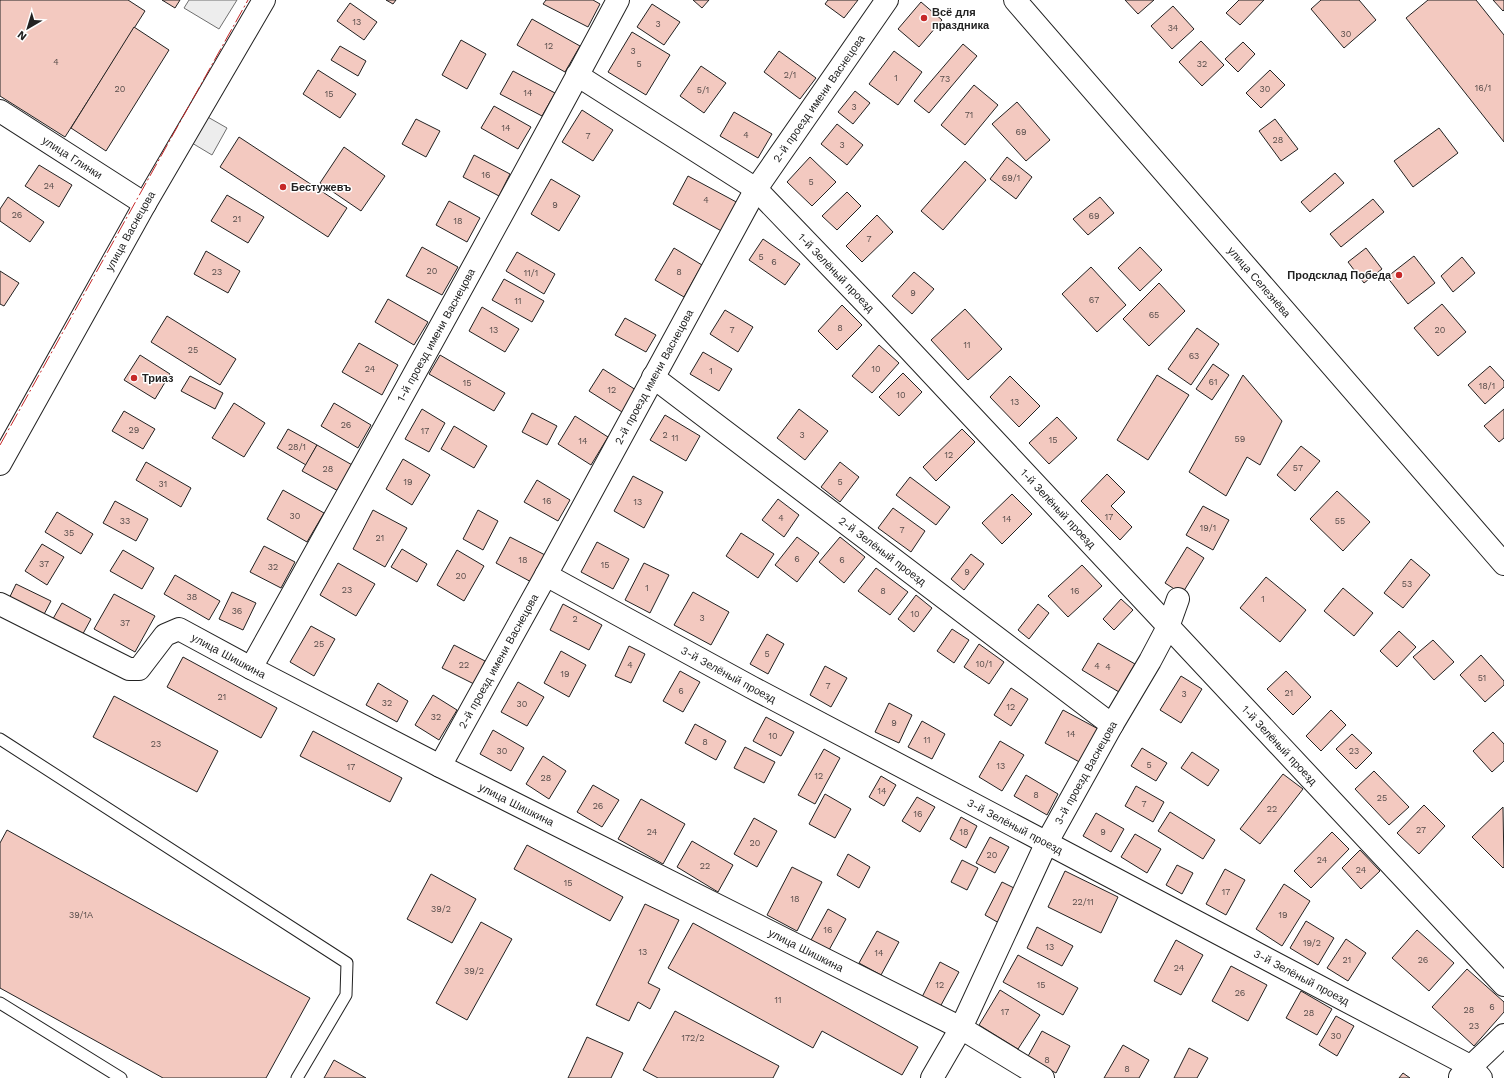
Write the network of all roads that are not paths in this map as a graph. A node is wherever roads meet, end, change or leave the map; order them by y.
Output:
1 (264, 0) edge
2 (618, 0) edge
3 (887, 0) edge
4 (1015, 0) edge
5 (577, 75) junction
6 (0, 111) edge
7 (756, 189) junction
8 (146, 204) junction
9 (653, 377) junction
10 (0, 464) edge
11 (1501, 554) edge
12 (546, 575) junction
13 (1178, 599) dead end
14 (0, 604) edge
15 (1168, 627) junction
16 (251, 668) junction
17 (1112, 725) junction
18 (0, 739) edge
19 (440, 766) junction
20 (1047, 842) junction
21 (1504, 985) edge
22 (0, 1003) edge
23 (961, 1028) junction
24 (1504, 1034) edge
25 (1470, 1074) edge
26 (121, 1078) edge
27 (297, 1078) edge
28 (932, 1078) edge
29 (1043, 1078) edge

1 - 8 street, улица Васнецова
2 - 5 street, 1-й проезд имени Васнецова
3 - 7 street, 2-й проезд имени Васнецова
4 - 11 street, улица Селезнёва
5 - 7 street, 1-й Зелёный проезд
5 - 16 street, 1-й проезд имени Васнецова
6 - 8 street, улица Глинки
7 - 9 street, 2-й проезд имени Васнецова
7 - 15 street, 1-й Зелёный проезд
8 - 10 street, улица Васнецова
9 - 12 street, 2-й проезд имени Васнецова
9 - 17 street, 2-й Зелёный проезд
12 - 19 street, 2-й проезд имени Васнецова
12 - 20 street, 3-й Зелёный проезд
13 - 15 street, 3-й проезд Васнецова
14 - 16 street, улица Шишкина
15 - 17 street, 3-й проезд Васнецова
15 - 21 street, 1-й Зелёный проезд
16 - 19 street, улица Шишкина
17 - 20 street, 3-й проезд Васнецова
18 - 27 lane
19 - 23 street, улица Шишкина
20 - 23 street, 3-й проезд Васнецова
20 - 25 street, 3-й Зелёный проезд
22 - 26 lane
23 - 28 street, 3-й проезд Васнецова
23 - 29 street, улица Шишкина
24 - 25 street

